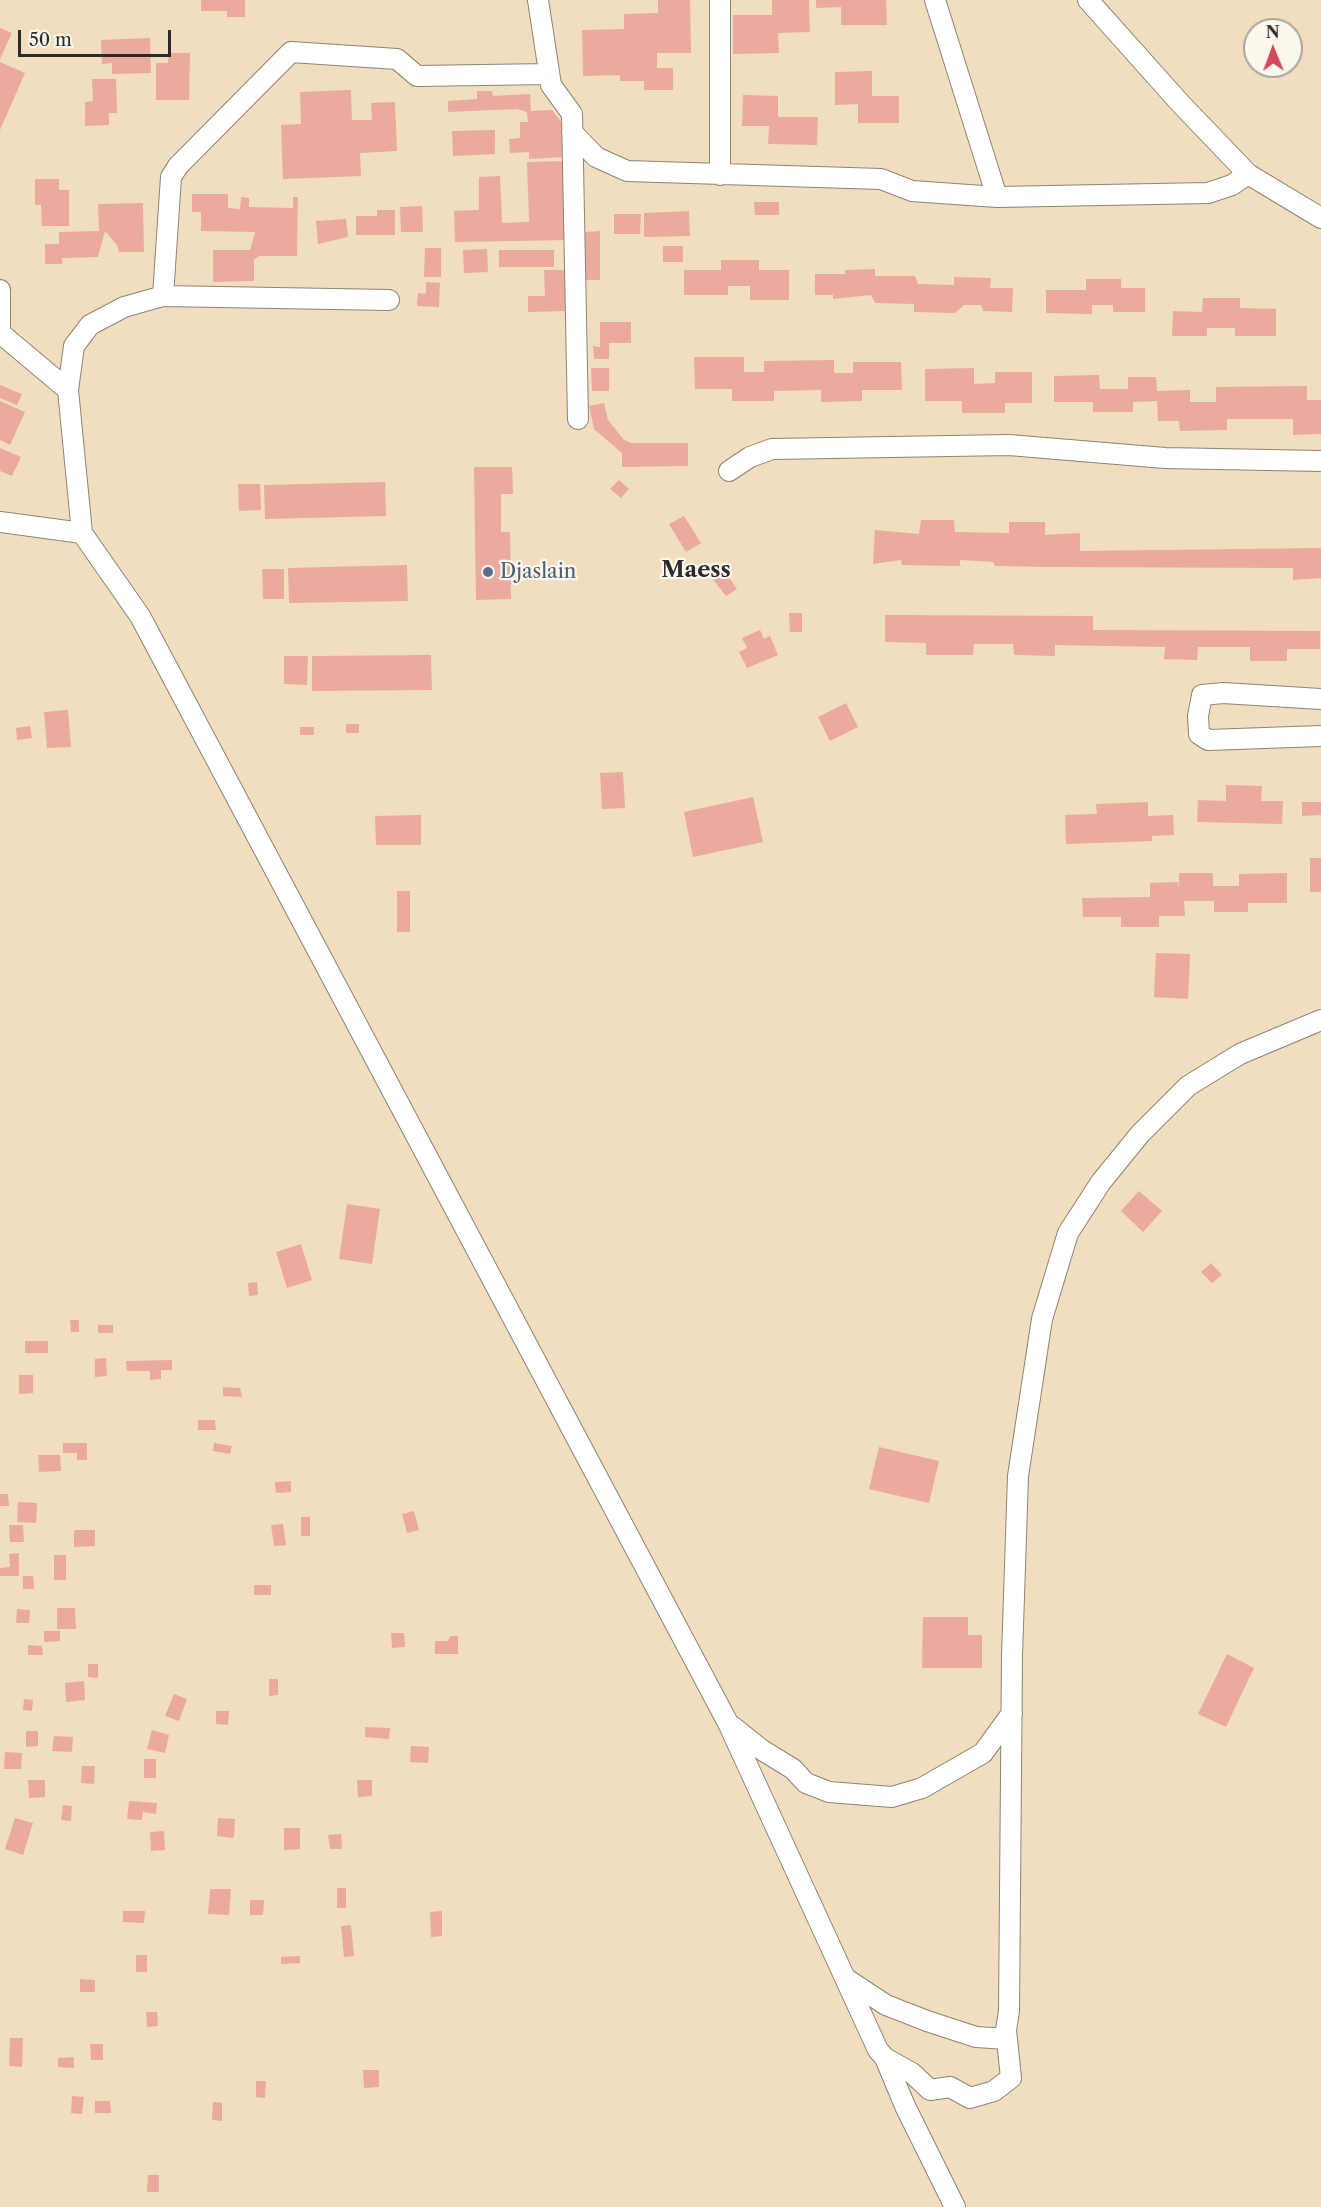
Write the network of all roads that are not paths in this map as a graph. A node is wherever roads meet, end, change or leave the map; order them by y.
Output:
1 (538, 0) edge
2 (720, 0) edge
3 (935, 0) edge
4 (1088, 0) edge
5 (549, 74) junction
6 (572, 132) junction
7 (1248, 174) junction
8 (720, 175) junction
9 (997, 197) junction
10 (1321, 218) edge
11 (0, 290) edge
12 (164, 296) junction
13 (389, 300) dead end
14 (68, 390) junction
15 (578, 419) dead end
16 (1321, 461) edge
17 (729, 471) dead end
18 (0, 522) edge
19 (82, 533) junction
20 (1321, 699) edge
21 (1321, 736) edge
22 (1321, 1020) edge
23 (1012, 1713) junction
24 (728, 1723) junction
25 (845, 1978) junction
26 (1007, 2039) junction
27 (885, 2058) junction
28 (955, 2207) edge

1 - 5 street
2 - 8 street
3 - 9 street
4 - 7 street
5 - 6 street
5 - 12 street
6 - 8 street
6 - 15 street
7 - 9 street
7 - 10 street
8 - 9 street
11 - 14 street
12 - 13 street
12 - 14 street
14 - 19 street
16 - 17 street
18 - 19 street
19 - 24 street
20 - 21 street
22 - 23 street
23 - 24 street
23 - 26 street
24 - 25 street
25 - 26 street
25 - 27 street
26 - 27 street
27 - 28 street

